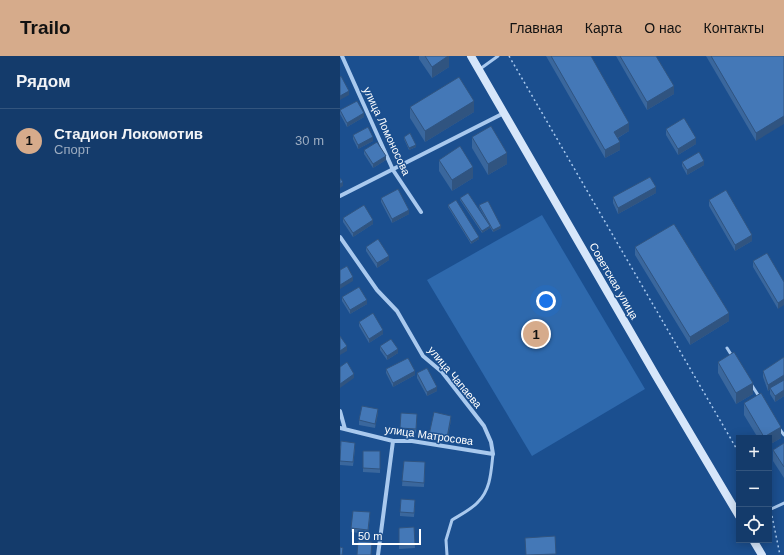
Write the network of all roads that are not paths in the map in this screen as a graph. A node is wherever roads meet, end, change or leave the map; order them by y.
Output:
1 (342, 56) edge
2 (471, 56) edge
3 (498, 56) edge
4 (479, 70) junction
5 (504, 113) junction
6 (393, 170) junction
7 (340, 196) edge
8 (421, 212) dead end
9 (340, 237) edge
10 (726, 348) dead end
11 (735, 360) edge
12 (747, 379) edge
13 (764, 404) edge
14 (340, 411) edge
15 (776, 422) edge
16 (342, 428) edge
17 (784, 435) edge
18 (393, 441) junction
19 (492, 454) junction
20 (784, 503) edge
21 (772, 508) edge
22 (736, 511) edge
23 (755, 543) edge
24 (378, 555) edge
25 (447, 555) edge
26 (762, 555) edge

1 - 6 street, улица Ломоносова
2 - 4 main road, Советская улица
3 - 4 lane
4 - 5 main road, Советская улица
5 - 6 street
5 - 22 main road, Советская улица
6 - 7 street
6 - 8 street, улица Ломоносова
9 - 19 street, улица Чапаева
10 - 11 lane
12 - 13 lane
14 - 16 street
15 - 17 lane
16 - 18 street, улица Матросова
18 - 19 street, улица Матросова
18 - 24 street
19 - 25 lane
20 - 21 lane
23 - 26 main road

